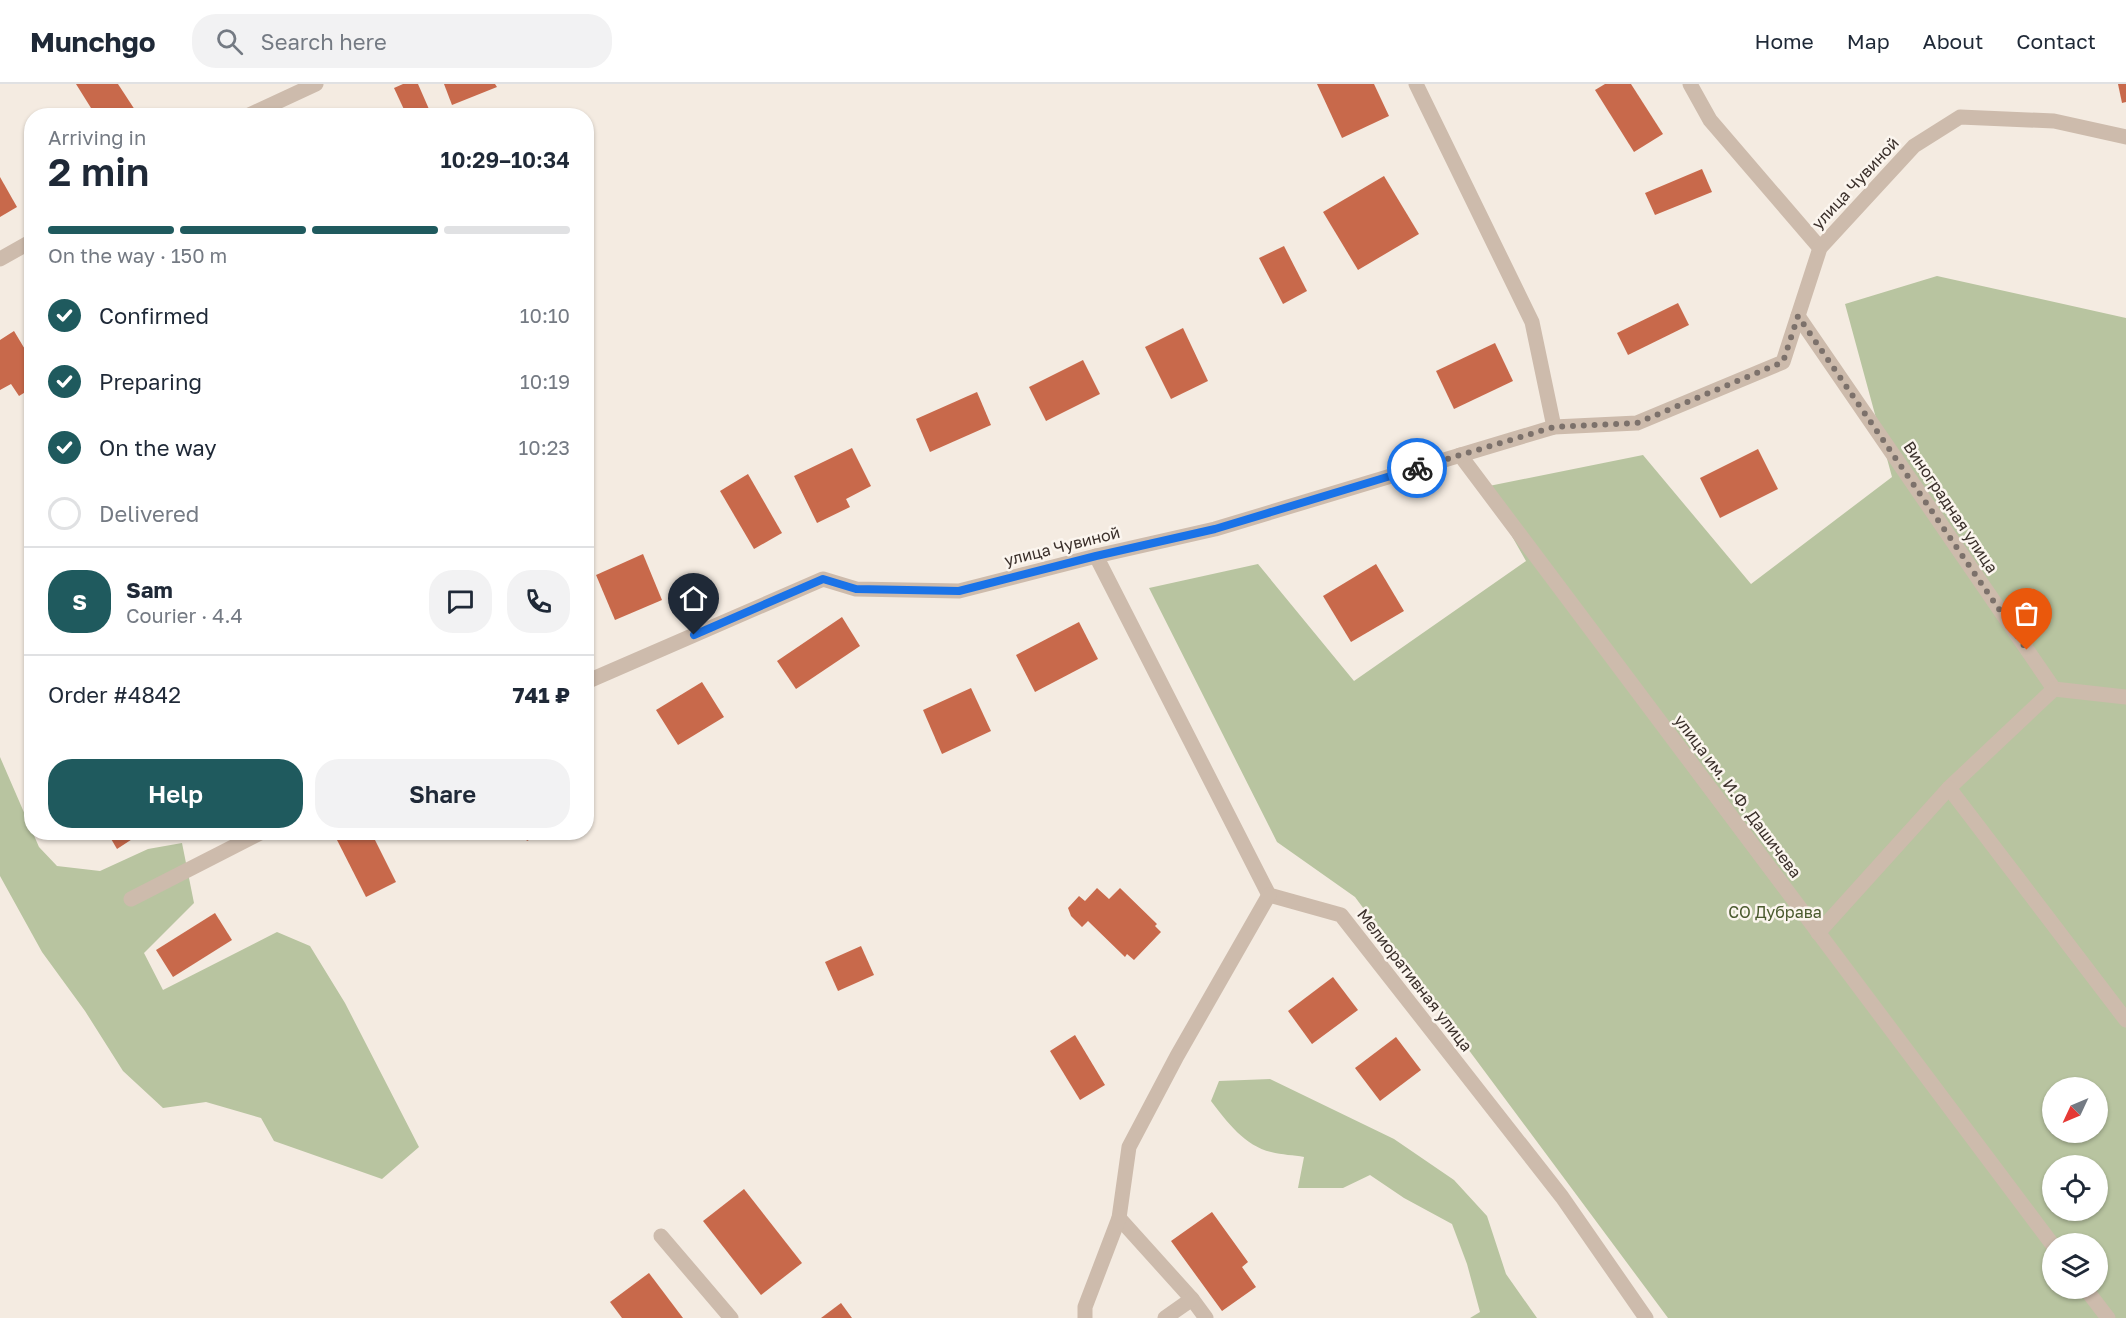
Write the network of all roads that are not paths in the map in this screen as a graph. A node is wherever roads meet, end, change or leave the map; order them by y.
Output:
1 (316, 84) edge
2 (1416, 84) edge
3 (1690, 84) edge
4 (264, 108) edge
5 (2126, 136) edge
6 (24, 246) edge
7 (1820, 248) junction
8 (0, 259) edge
9 (1798, 316) junction
10 (1554, 427) junction
11 (1460, 455) junction
12 (1096, 556) junction
13 (594, 679) edge
14 (2054, 689) junction
15 (2126, 697) edge
16 (1949, 788) junction
17 (246, 840) edge
18 (1269, 895) junction
19 (131, 899) dead end
20 (1818, 933) junction
21 (2126, 1020) edge
22 (1119, 1218) junction
23 (2044, 1233) edge
24 (661, 1236) dead end
25 (1192, 1299) junction
26 (2093, 1299) edge
27 (730, 1318) edge
28 (1085, 1318) edge
29 (1165, 1318) edge
30 (1206, 1318) edge
31 (1646, 1318) edge
32 (2108, 1318) edge

1 - 4 street
2 - 10 street
3 - 7 street
5 - 7 street, улица Чувиной
6 - 8 street
7 - 9 street, улица Чувиной
9 - 10 street, улица Чувиной
9 - 14 street, Виноградная улица
10 - 11 street, улица Чувиной
11 - 12 street, улица Чувиной
11 - 20 street, улица им. И.Ф. Дашичева
12 - 13 street, улица Чувиной
12 - 18 street
14 - 15 street
14 - 16 street
16 - 20 street
16 - 21 street
17 - 19 street
18 - 22 street
18 - 31 street, Мелиоративная улица
20 - 23 street, улица им. И.Ф. Дашичева
22 - 25 street
22 - 28 street
24 - 27 street
25 - 29 street
25 - 30 street
26 - 32 street

